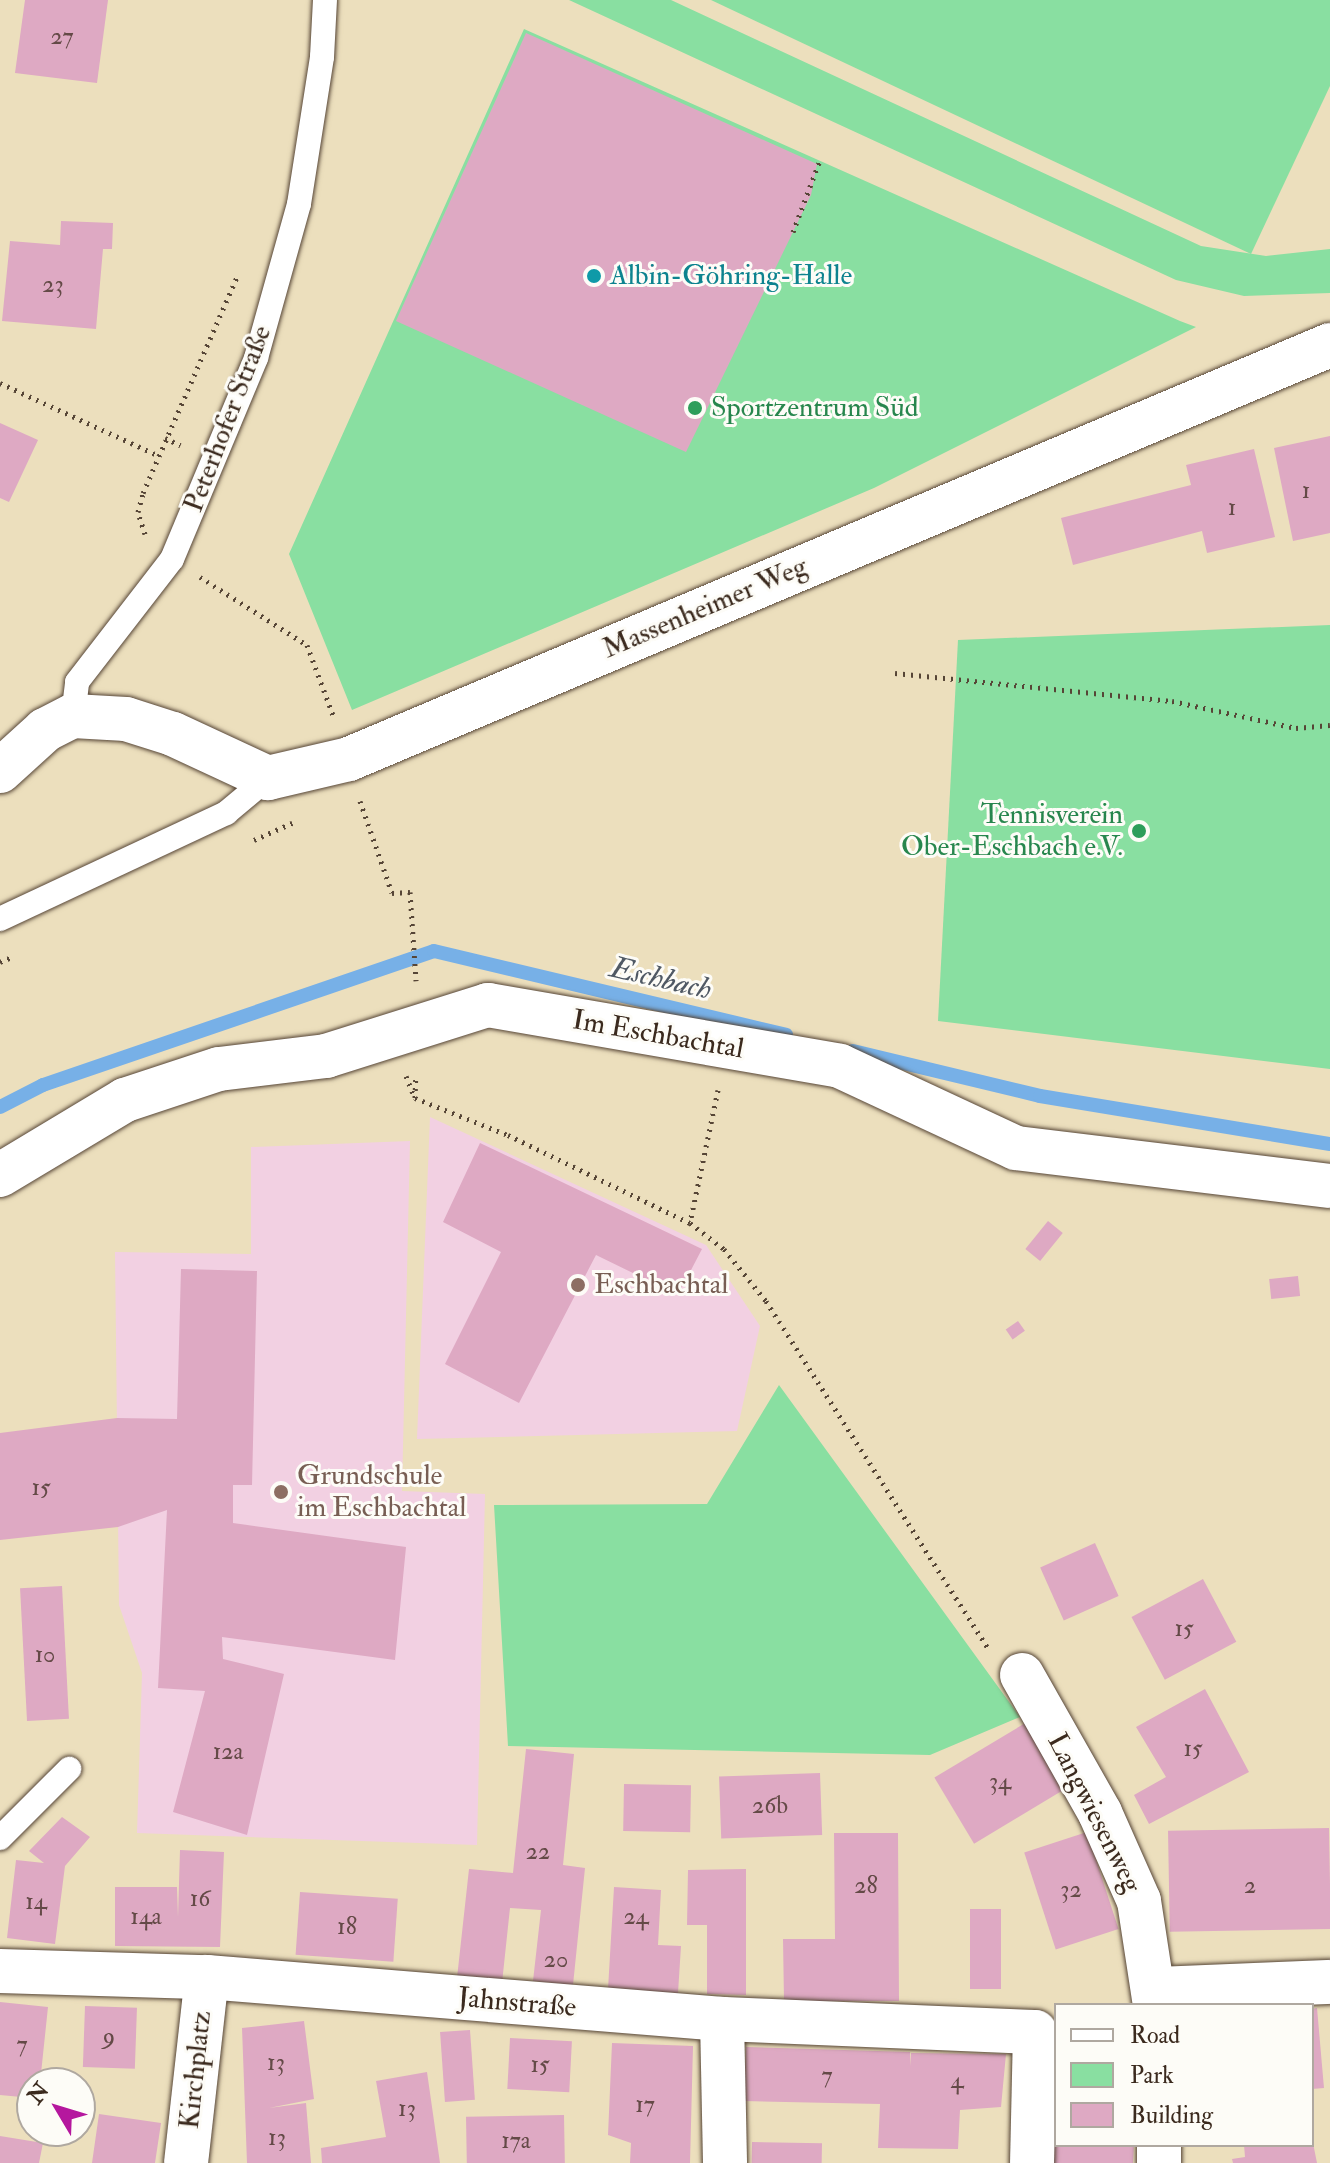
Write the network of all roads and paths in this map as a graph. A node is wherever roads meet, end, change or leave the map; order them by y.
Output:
1 (325, 0) edge
2 (820, 160) dead end
3 (793, 232) dead end
4 (240, 272) dead end
5 (1330, 345) edge
6 (0, 383) edge
7 (165, 438) junction
8 (180, 445) dead end
9 (157, 455) junction
10 (143, 493) dead end
11 (172, 559) junction
12 (895, 673) dead end
13 (73, 716) junction
14 (1330, 725) edge
15 (0, 771) edge
16 (353, 776) junction
17 (268, 778) junction
18 (0, 919) edge
19 (417, 997) dead end
20 (390, 1038) junction
21 (727, 1049) junction
22 (0, 1175) edge
23 (1330, 1186) edge
24 (690, 1223) junction
25 (1022, 1675) joint
26 (69, 1769) dead end
27 (0, 1838) edge
28 (0, 1971) edge
29 (207, 1977) junction
30 (1330, 1982) edge
31 (1155, 1997) edge
32 (722, 2019) junction
33 (186, 2163) edge
34 (725, 2163) edge
35 (1032, 2163) edge

1 - 11 lane, Peterhofer Straße
2 - 3 path
4 - 7 path
5 - 16 street, Massenheimer Weg
6 - 9 path
7 - 8 path
7 - 9 path
9 - 10 path
11 - 13 lane, Peterhofer Straße
11 - 16 path
12 - 14 path
13 - 15 street
13 - 17 street
16 - 17 street, Massenheimer Weg
16 - 19 path
17 - 18 lane
20 - 21 street, Im Eschbachtal
20 - 22 street, Im Eschbachtal
20 - 24 path
21 - 23 street, Im Eschbachtal
21 - 24 path
24 - 25 path
25 - 31 street, Langwiesenweg
26 - 27 lane
28 - 29 street, Jahnstraße
29 - 32 street, Jahnstraße
29 - 33 street, Kirchplatz
30 - 31 street
32 - 34 street
32 - 35 street, Jahnstraße

